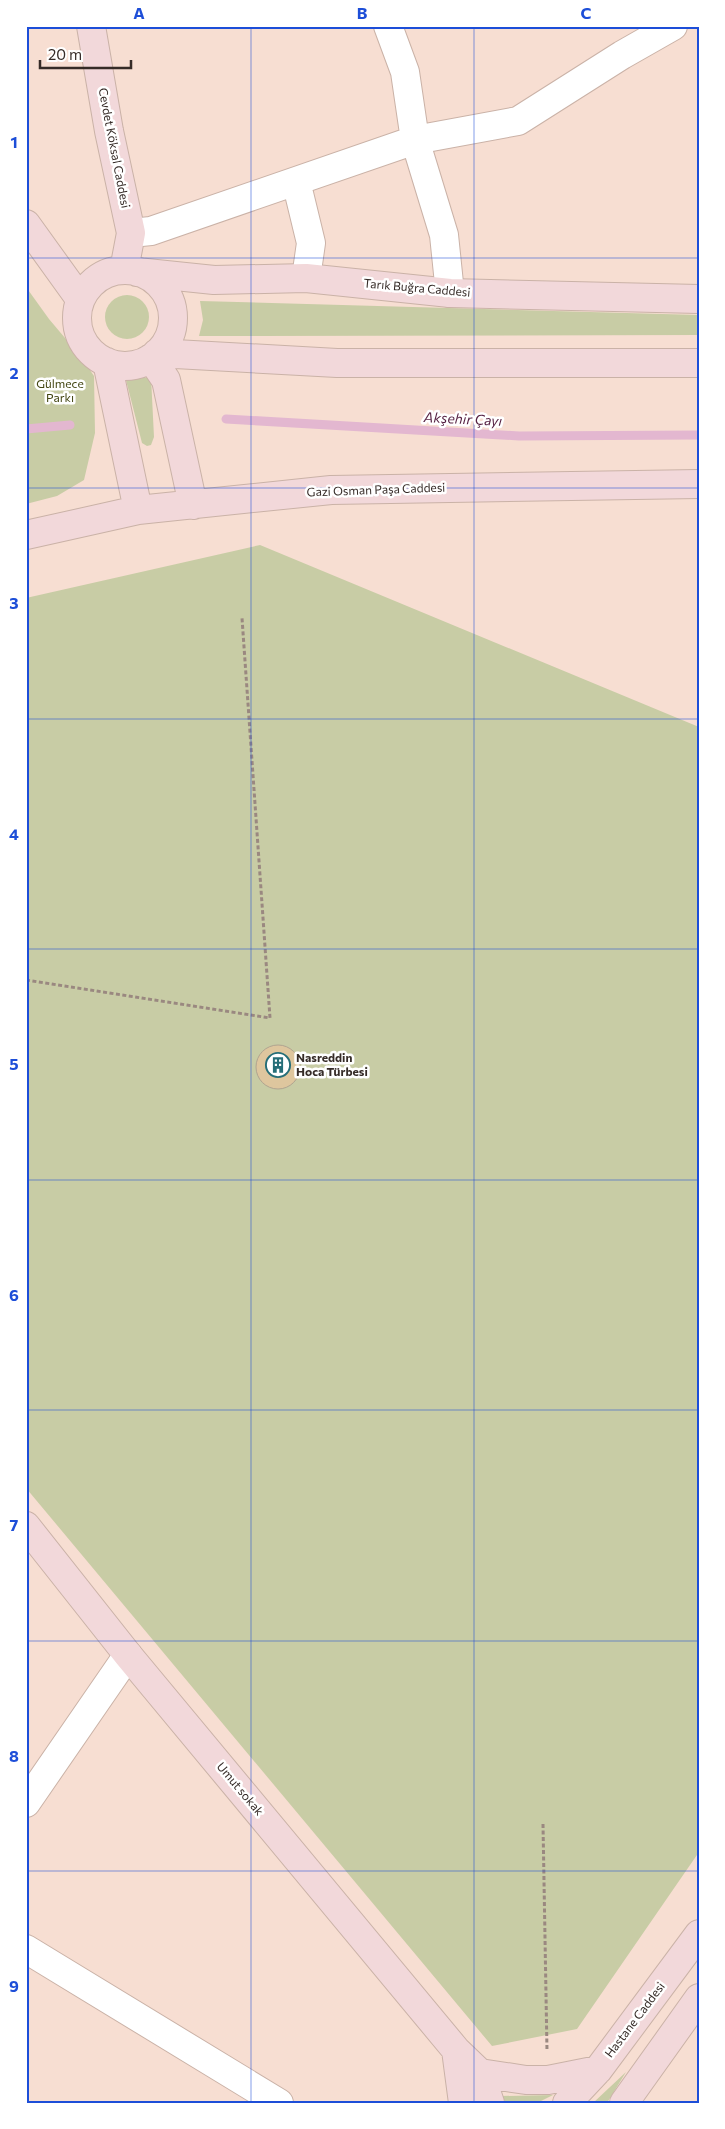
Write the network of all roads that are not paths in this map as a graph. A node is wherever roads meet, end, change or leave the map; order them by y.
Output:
1 (91, 26) edge
2 (388, 26) edge
3 (673, 26) edge
4 (415, 140) junction
5 (296, 181) junction
6 (26, 224) edge
7 (131, 233) junction
8 (130, 271) junction
9 (306, 278) junction
10 (450, 293) junction
11 (80, 299) junction
12 (699, 299) edge
13 (154, 356) junction
14 (107, 362) junction
15 (699, 363) edge
16 (699, 484) edge
17 (193, 505) junction
18 (138, 510) junction
19 (26, 534) edge
20 (26, 1526) edge
21 (128, 1655) junction
22 (26, 1803) edge
23 (699, 1934) edge
24 (26, 1949) edge
25 (699, 1998) edge
26 (456, 2050) junction
27 (598, 2070) junction
28 (480, 2073) junction
29 (279, 2103) edge
30 (463, 2103) edge
31 (490, 2103) edge
32 (567, 2103) edge
33 (624, 2103) edge

1 - 7 street, Cevdet Köksal Caddesi
2 - 4 street
3 - 4 street
4 - 5 street
4 - 10 street
5 - 7 street
5 - 9 street
6 - 11 street
7 - 8 street, Cevdet Köksal Caddesi
8 - 9 street, Tarık Buğra Caddesi
8 - 11 street
8 - 13 street
9 - 10 street, Tarık Buğra Caddesi
10 - 12 street, Tarık Buğra Caddesi
11 - 14 street
13 - 14 street
13 - 15 street
13 - 17 street
14 - 18 street
16 - 17 street, Gazi Osman Paşa Caddesi
17 - 18 street, Gazi Osman Paşa Caddesi
18 - 19 street, Gazi Osman Paşa Caddesi
20 - 21 street, Umut sokak
21 - 22 street
21 - 26 street, Umut sokak
23 - 27 street, Hastane Caddesi
24 - 29 street
25 - 33 street
26 - 28 street, Umut sokak
26 - 30 street
27 - 28 street
27 - 32 street, Hastane Caddesi
28 - 31 street

